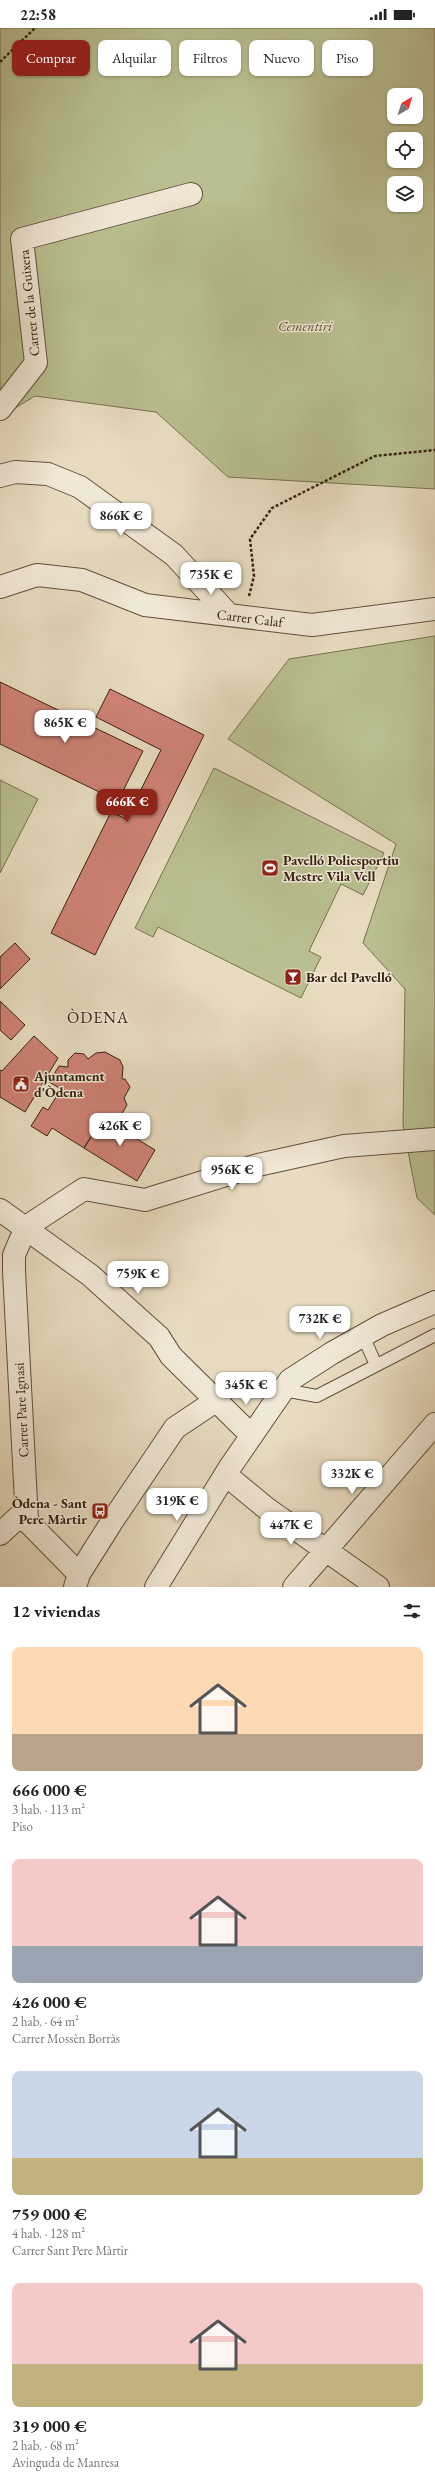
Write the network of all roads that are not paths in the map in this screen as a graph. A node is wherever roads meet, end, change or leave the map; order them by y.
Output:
1 (191, 194) dead end
2 (0, 409) edge
3 (0, 476) edge
4 (0, 587) edge
5 (435, 609) edge
6 (236, 616) junction
7 (435, 1139) edge
8 (0, 1210) edge
9 (26, 1227) junction
10 (7, 1264) edge
11 (435, 1302) edge
12 (435, 1335) edge
13 (363, 1336) junction
14 (376, 1365) junction
15 (283, 1390) junction
16 (218, 1400) junction
17 (435, 1424) edge
18 (251, 1435) junction
19 (226, 1475) junction
20 (26, 1510) junction
21 (0, 1534) edge
22 (327, 1550) junction
23 (77, 1581) edge
24 (156, 1587) edge
25 (294, 1587) edge
26 (378, 1587) edge

1 - 2 street, Carrer de la Guixera
3 - 6 street
4 - 6 street, Carrer Calaf
5 - 6 street, Carrer Calaf
7 - 9 street
8 - 9 street
9 - 10 street, Carrer Pare Ignasi
9 - 16 street
10 - 20 street, Carrer Pare Ignasi
11 - 13 street
12 - 14 lane
13 - 14 lane
13 - 15 street
14 - 15 lane
15 - 18 street
16 - 18 street
16 - 23 street
17 - 22 street
18 - 19 street
19 - 22 street
19 - 24 street
20 - 21 street
20 - 23 street, Carrer Pare Ignasi
22 - 25 street
22 - 26 street

